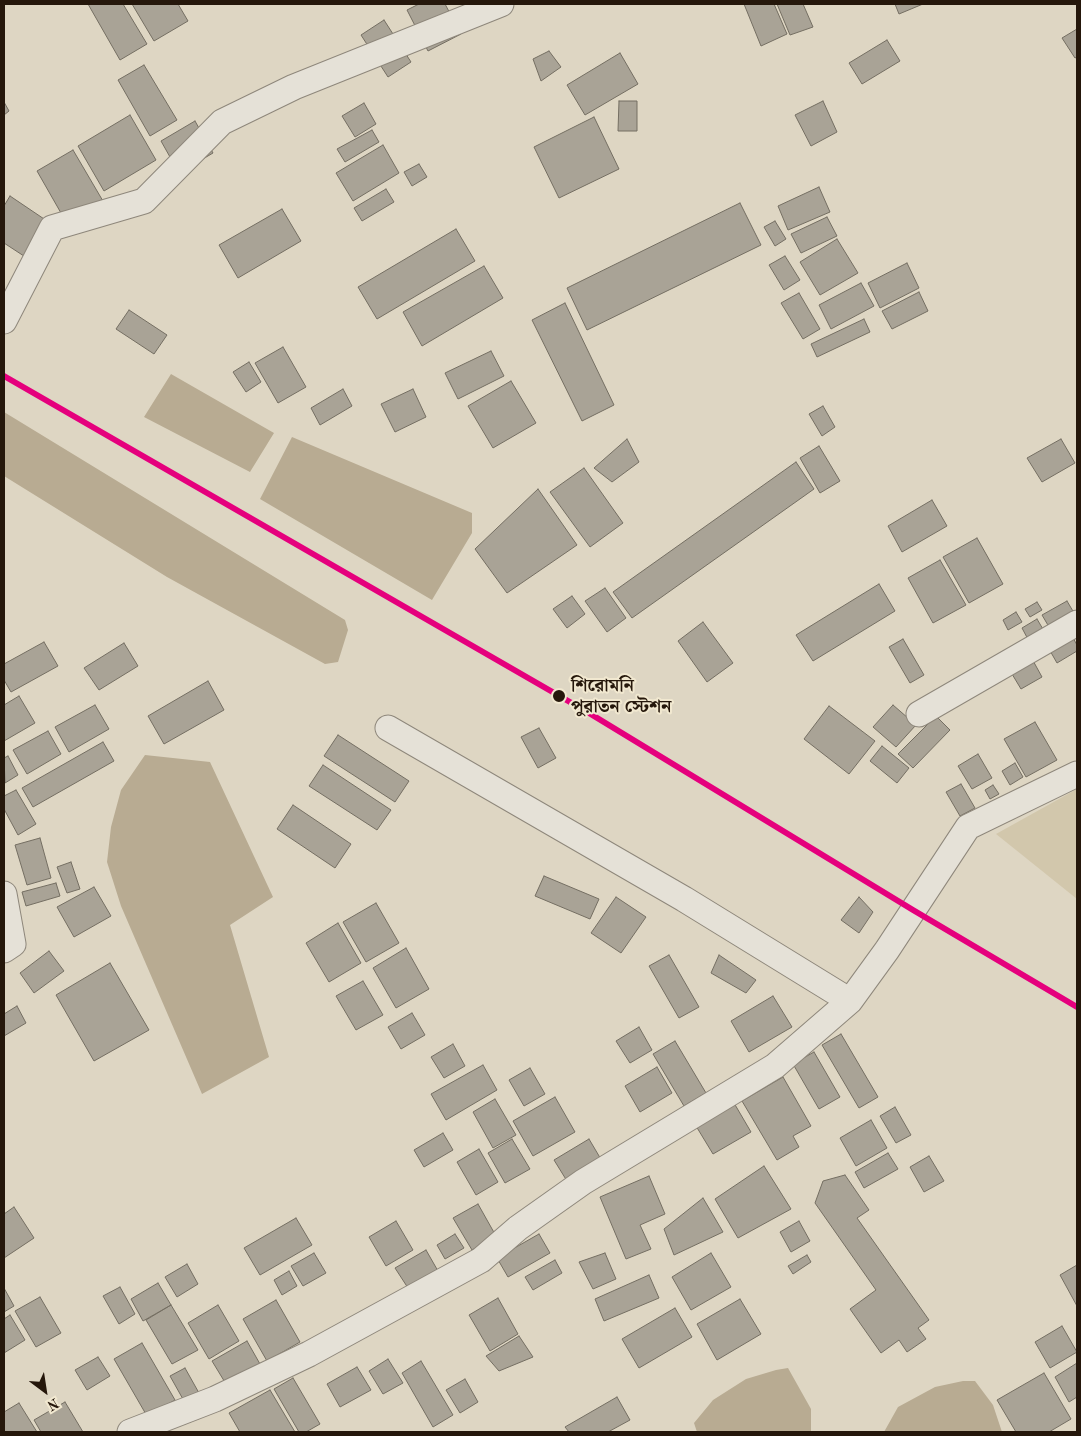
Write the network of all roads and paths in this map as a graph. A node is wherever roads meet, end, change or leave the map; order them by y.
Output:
1 (501, 4) edge
2 (4, 321) edge
3 (1077, 623) edge
4 (919, 714) dead end
5 (388, 728) dead end
6 (1077, 774) edge
7 (4, 894) edge
8 (4, 950) edge
9 (850, 1001) junction
10 (130, 1432) edge

1 - 2 street
3 - 4 street
5 - 9 street
6 - 9 street
7 - 8 street
9 - 10 street

